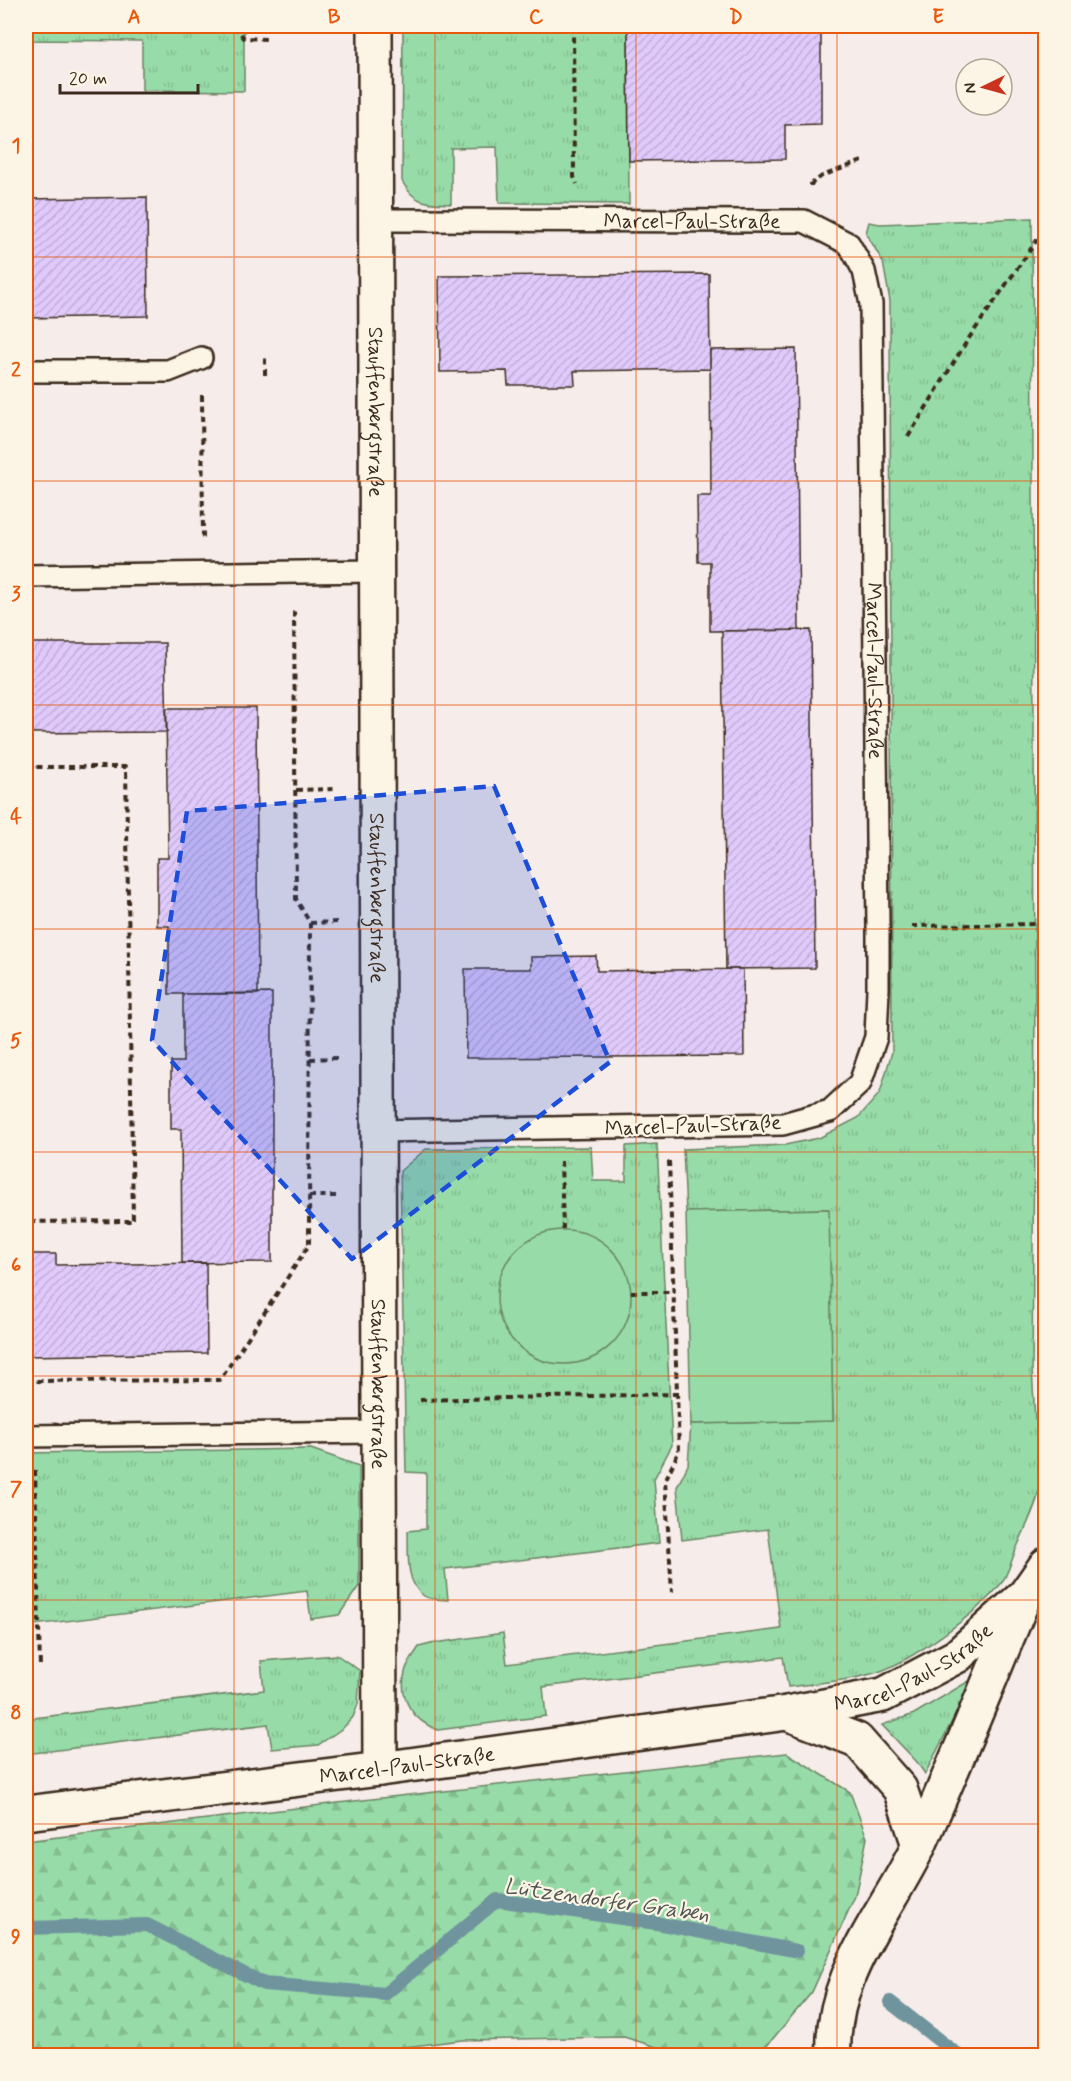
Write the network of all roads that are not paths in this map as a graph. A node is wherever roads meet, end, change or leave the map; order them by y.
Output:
1 (375, 26) edge
2 (376, 220) junction
3 (201, 358) road end
4 (26, 371) edge
5 (376, 571) junction
6 (26, 576) edge
7 (377, 1131) junction
8 (378, 1417) junction
9 (30, 1436) edge
10 (1046, 1565) edge
11 (1025, 1595) junction
12 (787, 1713) junction
13 (380, 1770) junction
14 (26, 1813) edge
15 (918, 1845) junction
16 (834, 2055) edge

1 - 2 street, Stauffenbergstraße
2 - 5 street, Stauffenbergstraße
2 - 7 lane, Marcel-Paul-Straße
3 - 4 lane
5 - 6 lane
5 - 7 street, Stauffenbergstraße
7 - 8 street, Stauffenbergstraße
8 - 9 lane
8 - 13 street, Stauffenbergstraße
10 - 11 street, Marcel-Paul-Straße
11 - 12 street, Marcel-Paul-Straße
11 - 15 street, Marcel-Paul-Straße
12 - 13 street, Marcel-Paul-Straße
12 - 15 street, Marcel-Paul-Straße
13 - 14 street, Marcel-Paul-Straße
15 - 16 street, Marcel-Paul-Straße

